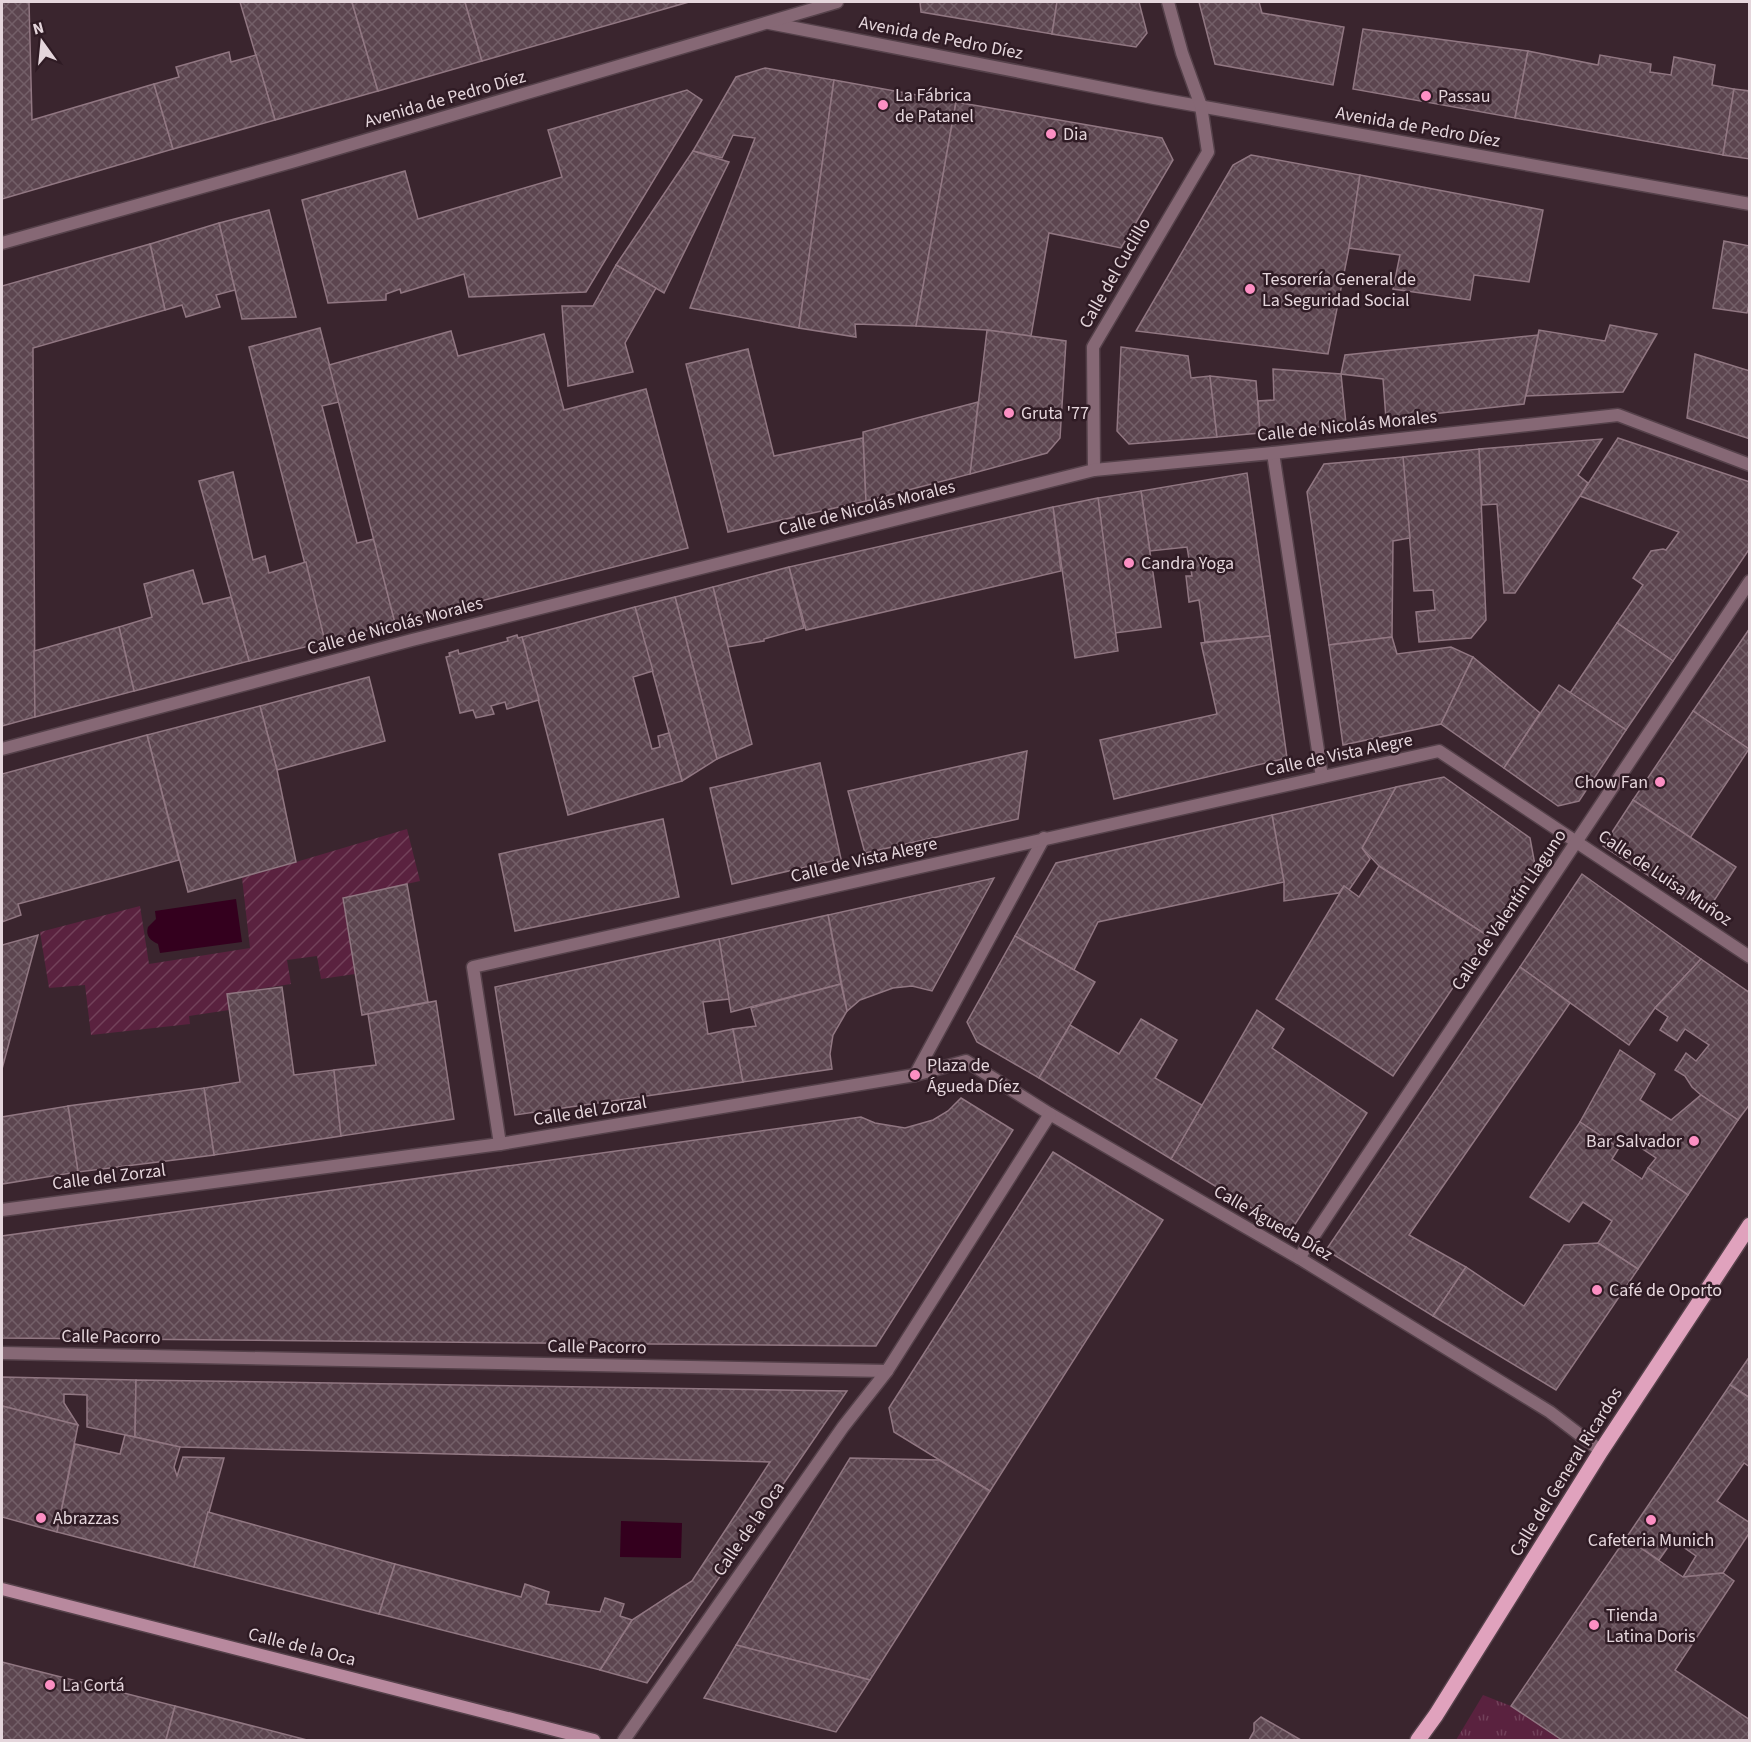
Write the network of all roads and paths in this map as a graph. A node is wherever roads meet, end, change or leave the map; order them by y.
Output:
1 (837, 2) edge
2 (1168, 2) edge
3 (769, 22) junction
4 (1201, 106) junction
5 (1749, 204) edge
6 (2, 243) edge
7 (1273, 453) junction
8 (1749, 465) edge
9 (1094, 470) junction
10 (1749, 581) edge
11 (2, 749) edge
12 (1439, 751) joint
13 (1322, 777) junction
14 (1044, 838) junction
15 (1577, 842) junction
16 (1749, 957) edge
17 (915, 1075) junction
18 (1050, 1114) junction
19 (500, 1144) junction
20 (2, 1210) edge
21 (1749, 1225) edge
22 (1299, 1258) junction
23 (2, 1353) edge
24 (887, 1371) junction
25 (1601, 1451) junction
26 (2, 1589) edge
27 (594, 1740) edge
28 (624, 1740) edge
29 (1418, 1740) edge

1 - 3 street
2 - 4 street, Calle del Cuclillo
3 - 4 street, Avenida de Pedro Díez
3 - 6 street, Avenida de Pedro Díez
4 - 5 street, Avenida de Pedro Díez
4 - 9 street, Calle del Cuclillo
7 - 8 street, Calle de Nicolás Morales
7 - 9 street, Calle de Nicolás Morales
7 - 13 street
9 - 11 street, Calle de Nicolás Morales
10 - 15 street, Calle de Valentín Llaguno
12 - 13 street, Calle de Vista Alegre
12 - 15 street, Calle de Luisa Muñoz
13 - 14 street, Calle de Vista Alegre
14 - 17 street
14 - 19 street, Calle de Vista Alegre
15 - 16 street, Calle de Luisa Muñoz
15 - 22 street, Calle de Valentín Llaguno
17 - 18 street, Calle Águeda Díez
17 - 19 street, Calle del Zorzal
18 - 22 street, Calle Águeda Díez
18 - 24 street
19 - 20 street, Calle del Zorzal
21 - 25 main road, Calle del General Ricardos
22 - 25 street, Calle Águeda Díez
23 - 24 street, Calle Pacorro
24 - 28 street, Calle de la Oca
25 - 29 main road, Calle del General Ricardos
26 - 27 main road, Calle de la Oca

